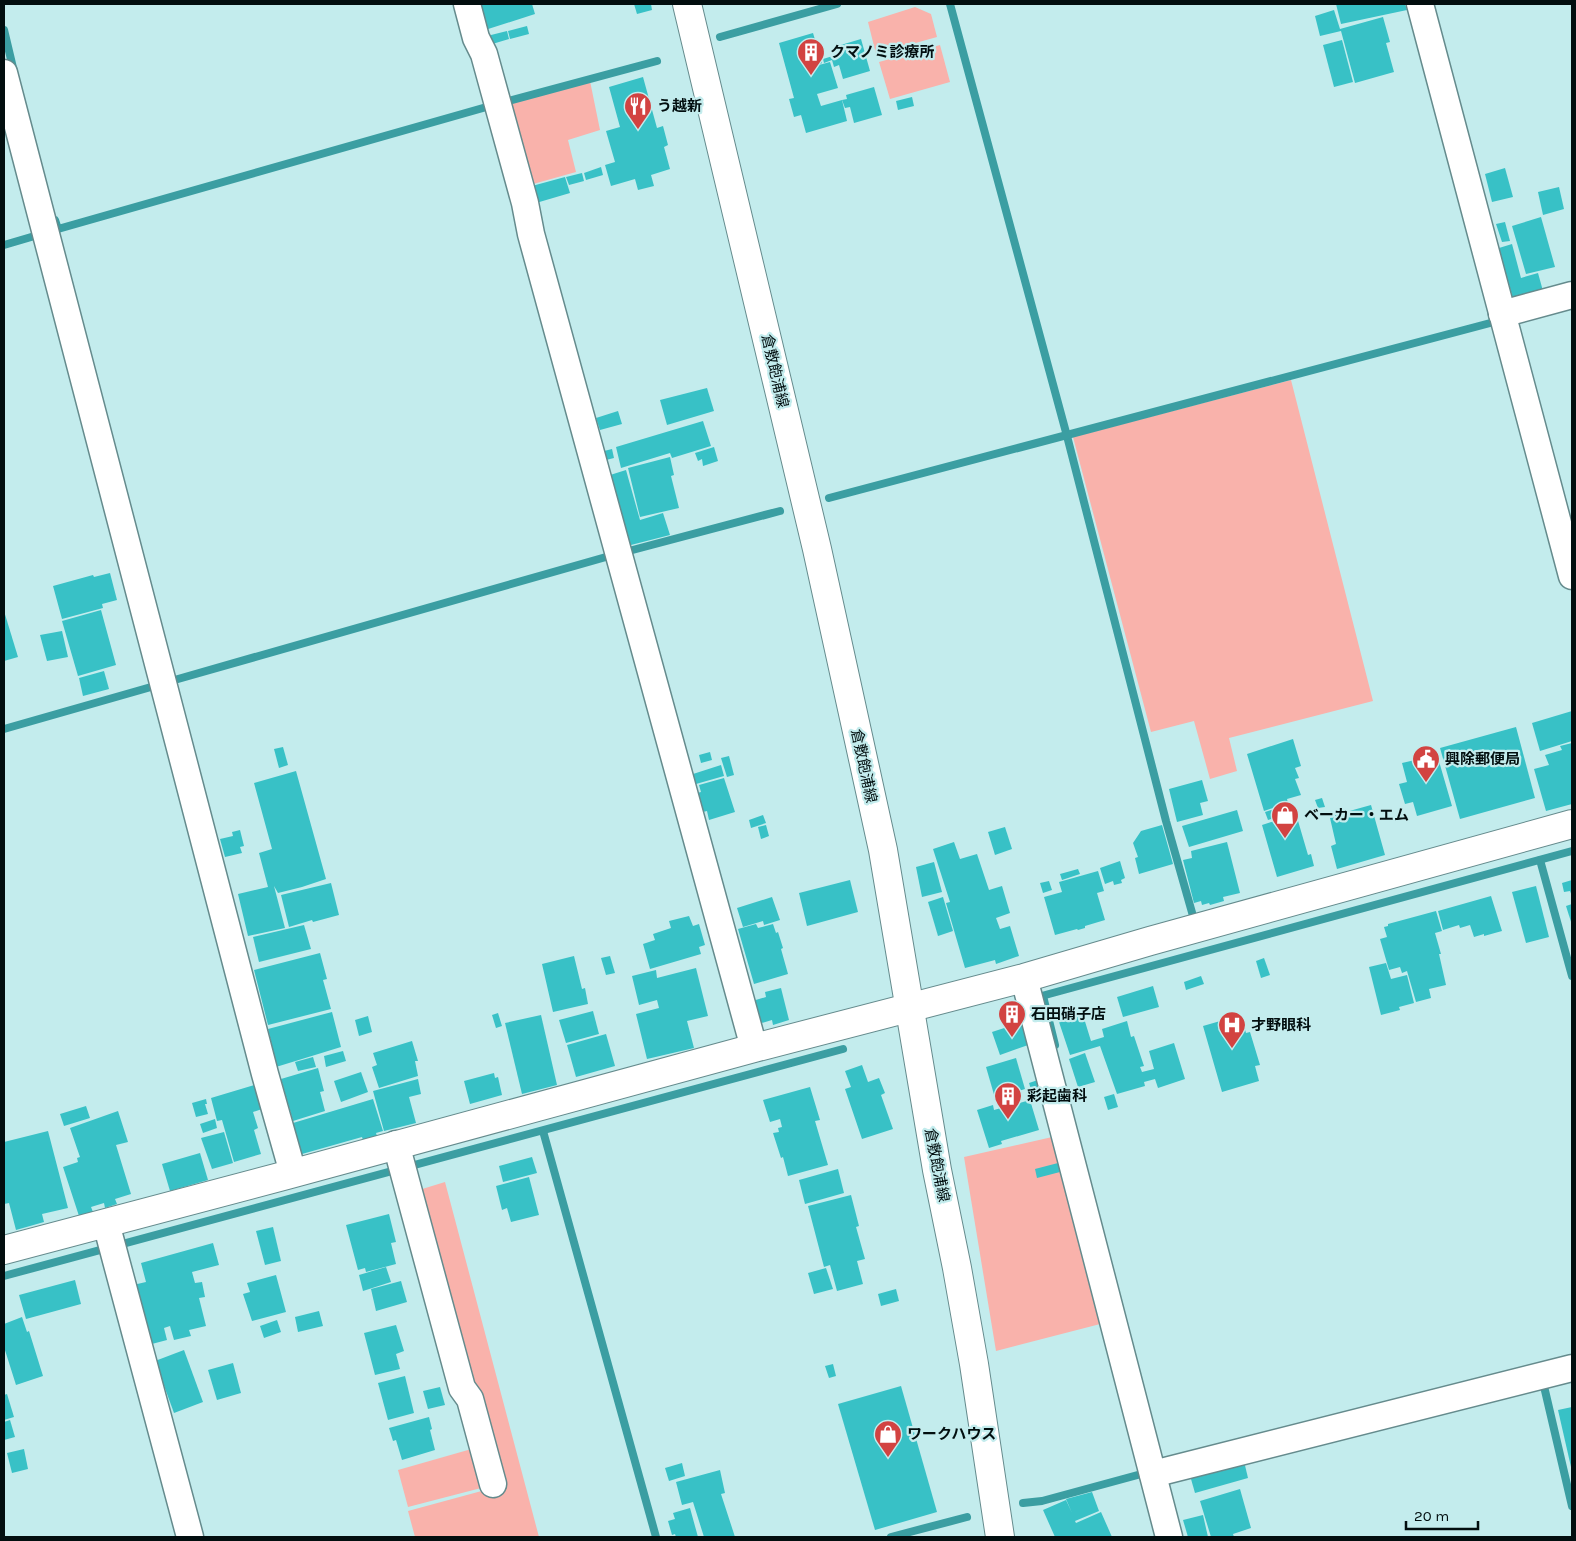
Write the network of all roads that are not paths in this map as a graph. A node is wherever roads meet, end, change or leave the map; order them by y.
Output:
1 (467, 4) edge
2 (687, 4) edge
3 (1420, 4) edge
4 (4, 73) edge
5 (1572, 295) edge
6 (1507, 313) junction
7 (1572, 576) edge
8 (1572, 824) edge
9 (1028, 992) junction
10 (910, 1008) junction
11 (754, 1048) junction
12 (401, 1162) junction
13 (293, 1173) junction
14 (111, 1239) junction
15 (4, 1250) edge
16 (1572, 1368) edge
17 (1153, 1474) junction
18 (493, 1484) dead end
19 (190, 1537) edge
20 (1000, 1537) edge
21 (1169, 1537) edge

1 - 11 street
2 - 10 street, 倉敷飽浦線
3 - 6 street
4 - 13 street
5 - 6 street
6 - 7 street
8 - 9 street
9 - 10 street
9 - 17 street
10 - 11 street
10 - 20 street, 倉敷飽浦線
11 - 12 street
12 - 13 street
12 - 18 street
13 - 14 street
14 - 15 street
14 - 19 street
16 - 17 street
17 - 21 street

